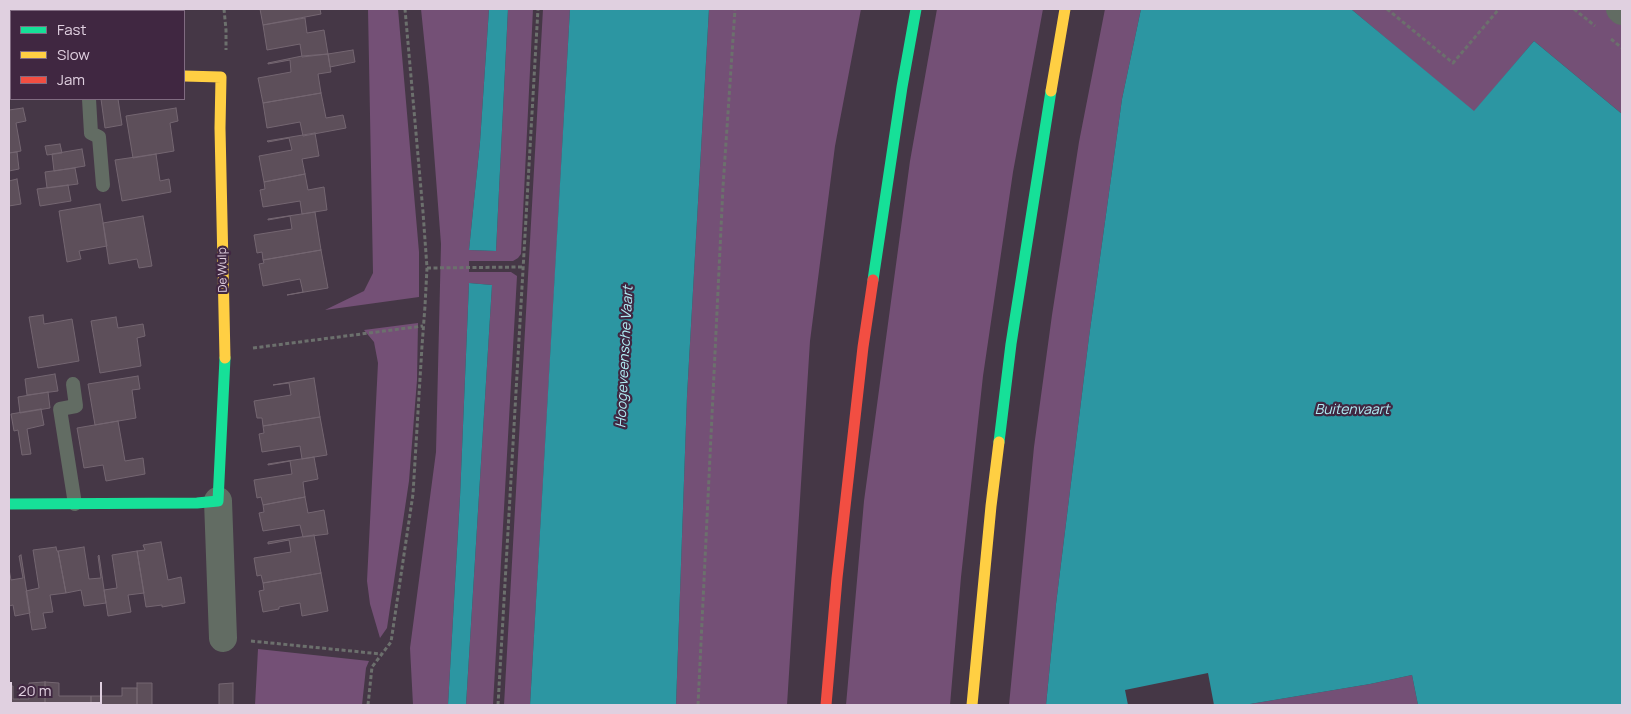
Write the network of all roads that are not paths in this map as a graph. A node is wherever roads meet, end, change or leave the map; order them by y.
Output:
1 (916, 9) edge
2 (1065, 9) edge
3 (185, 76) edge
4 (89, 100) edge
5 (103, 185) dead end
6 (73, 384) dead end
7 (218, 501) junction
8 (9, 504) edge
9 (75, 504) junction
10 (223, 638) road end
11 (826, 705) edge
12 (972, 705) edge

1 - 11 main road
2 - 12 main road
3 - 7 main road, De Wulp
4 - 5 lane
6 - 9 lane
7 - 9 main road
7 - 10 street, De Wulp
8 - 9 main road

